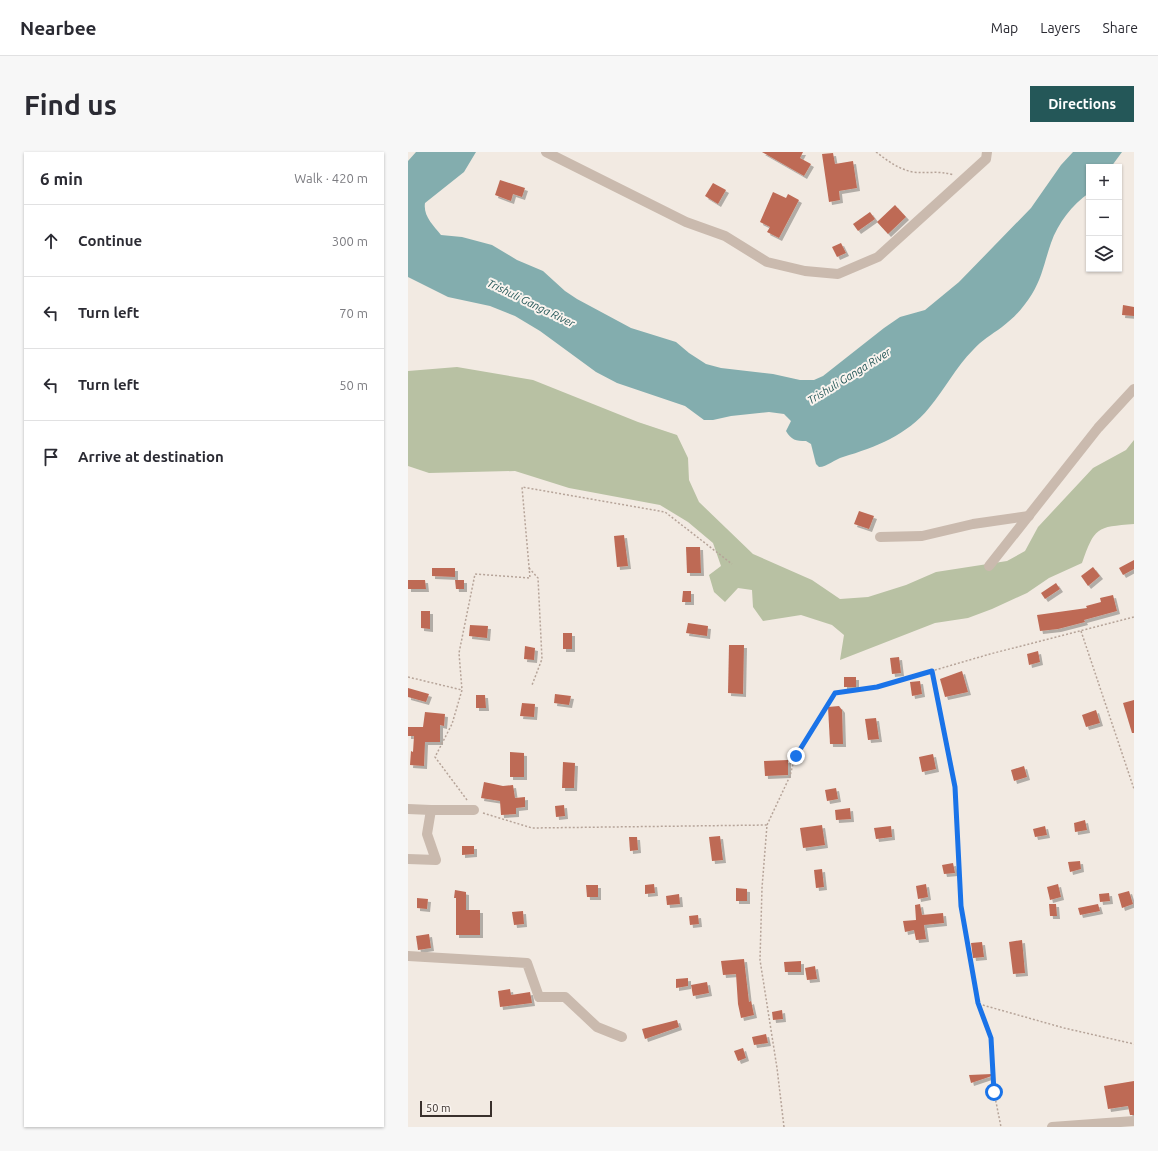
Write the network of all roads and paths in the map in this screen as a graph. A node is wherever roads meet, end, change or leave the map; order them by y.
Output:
1 (546, 152) edge
2 (876, 152) edge
3 (987, 152) edge
4 (966, 178) junction
5 (1134, 389) edge
6 (1029, 516) junction
7 (880, 537) dead end
8 (732, 564) dead end
9 (990, 566) dead end
10 (529, 568) junction
11 (1134, 617) edge
12 (1081, 631) junction
13 (932, 671) junction
14 (408, 677) edge
15 (532, 685) dead end
16 (462, 690) junction
17 (1134, 789) edge
18 (408, 808) edge
19 (432, 810) junction
20 (474, 810) junction
21 (767, 825) junction
22 (408, 859) edge
23 (408, 956) edge
24 (978, 1003) junction
25 (622, 1037) dead end
26 (1134, 1044) edge
27 (1134, 1121) edge
28 (784, 1127) edge
29 (1001, 1127) edge
30 (1052, 1127) edge

1 - 4 street
2 - 4 path
3 - 4 street
5 - 6 street
6 - 7 street
6 - 9 street
8 - 10 path
10 - 15 path
10 - 16 path
11 - 12 path
12 - 13 path
12 - 17 path
13 - 21 path
13 - 24 path
14 - 16 path
16 - 20 path
18 - 19 street
19 - 20 street
19 - 22 street
20 - 21 path
21 - 28 path
23 - 25 street
24 - 26 path
24 - 29 path
27 - 30 street

